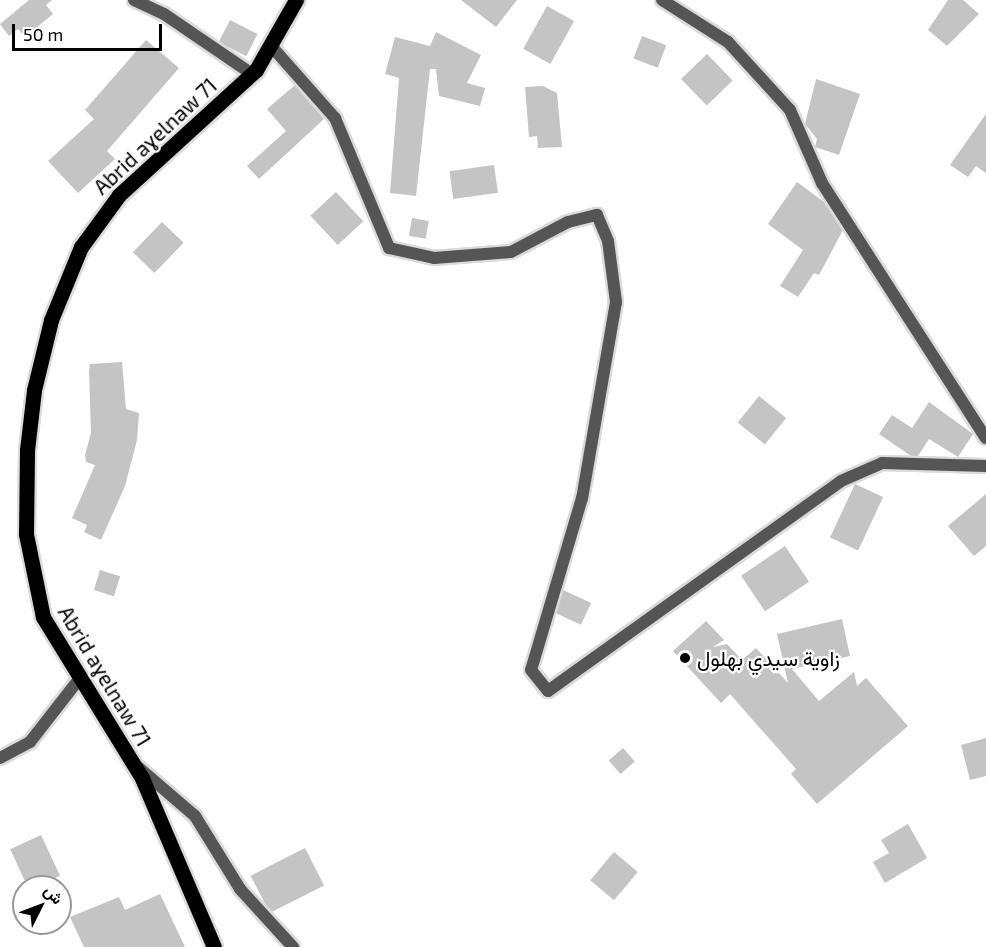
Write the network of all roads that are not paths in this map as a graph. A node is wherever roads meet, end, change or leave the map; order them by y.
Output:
1 (134, 0) edge
2 (296, 0) edge
3 (662, 0) edge
4 (273, 48) junction
5 (252, 74) junction
6 (986, 438) edge
7 (986, 466) edge
8 (80, 678) junction
9 (0, 758) edge
10 (134, 764) junction
11 (214, 947) edge
12 (293, 947) edge

1 - 5 street
2 - 4 main road, Abrid aɣelnaw 71
3 - 6 street
4 - 5 main road, Abrid aɣelnaw 71
4 - 7 street
5 - 8 main road, Abrid aɣelnaw 71
8 - 9 street
8 - 10 main road, Abrid aɣelnaw 71
10 - 11 main road, Abrid aɣelnaw 71
10 - 12 street

